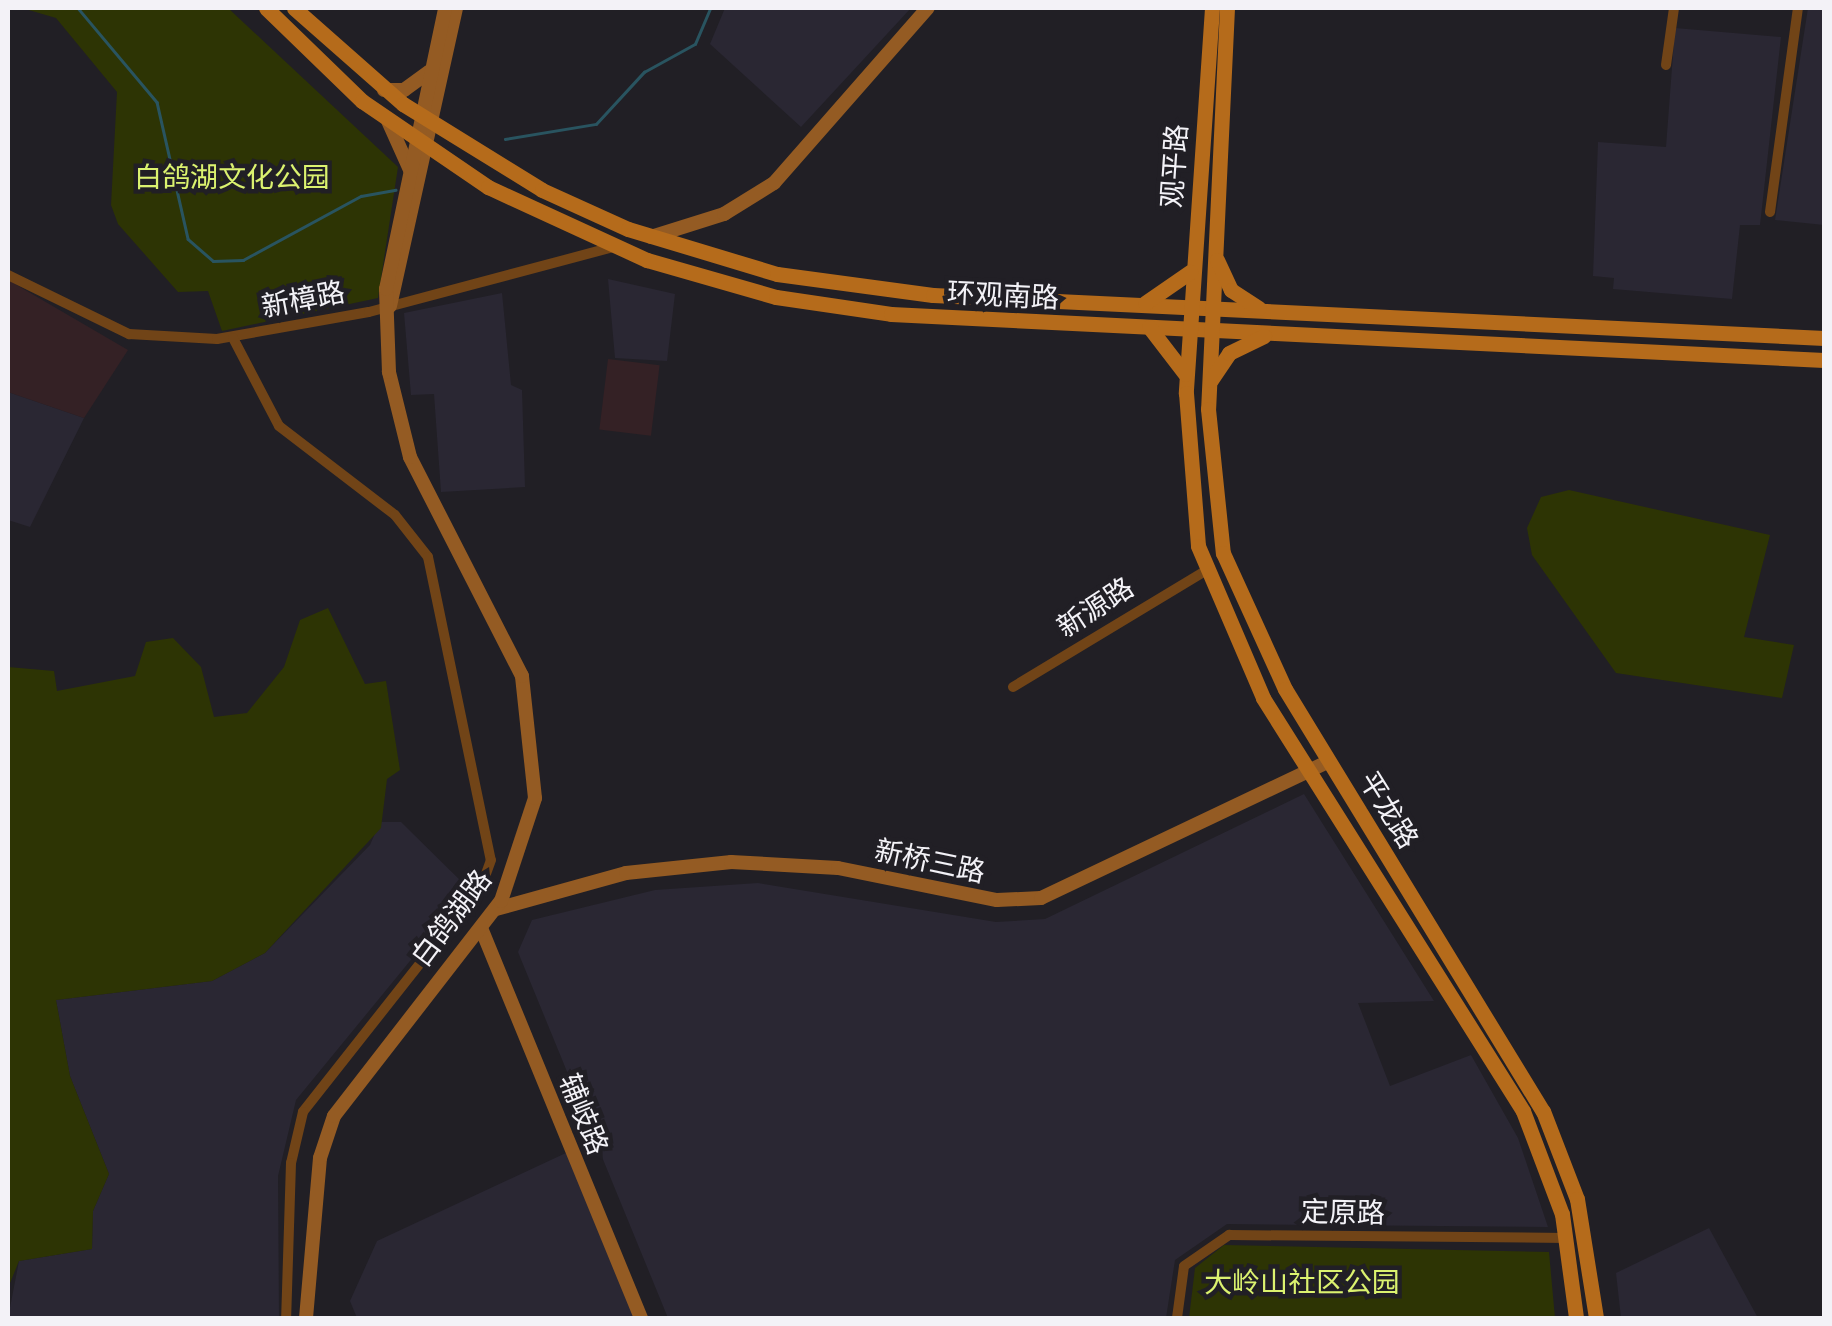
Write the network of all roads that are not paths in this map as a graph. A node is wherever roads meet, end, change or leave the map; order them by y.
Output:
1 (266, 8) edge
2 (294, 8) edge
3 (445, 8) edge
4 (456, 8) edge
5 (928, 8) edge
6 (1212, 8) edge
7 (1227, 8) edge
8 (1674, 8) edge
9 (1798, 8) edge
10 (1666, 65) dead end
11 (430, 72) junction
12 (384, 90) junction
13 (426, 119) junction
14 (388, 121) junction
15 (422, 145) junction
16 (410, 181) junction
17 (1770, 212) dead end
18 (650, 237) junction
19 (613, 246) junction
20 (1215, 252) junction
21 (1192, 268) junction
22 (8, 274) edge
23 (1132, 305) junction
24 (390, 307) junction
25 (1190, 308) junction
26 (1212, 309) junction
27 (1265, 311) junction
28 (1148, 327) junction
29 (1188, 329) junction
30 (1211, 330) junction
31 (1274, 334) junction
32 (234, 338) junction
33 (1824, 338) edge
34 (1824, 360) edge
35 (1186, 381) junction
36 (1208, 389) junction
37 (1205, 571) junction
38 (1012, 687) dead end
39 (1329, 761) junction
40 (1307, 770) junction
41 (494, 910) junction
42 (481, 928) junction
43 (1568, 1238) junction
44 (286, 1318) edge
45 (306, 1318) edge
46 (640, 1318) edge
47 (1176, 1318) edge
48 (1576, 1318) edge
49 (1596, 1318) edge

1 - 14 main road, 环观南路
2 - 12 main road, 环观南路
3 - 11 street
4 - 13 street
5 - 18 street
6 - 21 main road, 观平路
7 - 20 main road, 观平路
8 - 10 street
9 - 17 street
11 - 12 street
11 - 13 street
12 - 13 main road, 环观南路
13 - 15 street
13 - 18 main road, 环观南路
14 - 15 main road, 环观南路
14 - 16 street
15 - 16 street, 白鸽湖路
15 - 19 main road, 环观南路
15 - 24 street, 白鸽湖路
16 - 24 street, 白鸽湖路
18 - 23 main road, 环观南路
19 - 24 street, 新樟路
19 - 28 main road, 环观南路
20 - 26 main road, 观平路
20 - 27 main road
21 - 23 main road
21 - 25 main road, 观平路
22 - 32 street, 新樟路
23 - 25 main road, 环观南路
24 - 32 street, 新樟路
24 - 41 street, 白鸽湖路
25 - 26 main road, 环观南路
25 - 29 main road, 观平路
26 - 27 main road, 环观南路
26 - 30 main road, 平龙路
27 - 33 main road, 环观南路
28 - 29 main road, 环观南路
28 - 35 main road
29 - 30 main road, 环观南路
29 - 35 main road, 平龙路
30 - 31 main road, 环观南路
30 - 36 main road, 平龙路
31 - 34 main road, 环观南路
31 - 36 main road
32 - 44 street
35 - 37 main road, 平龙路
36 - 39 main road, 平龙路
37 - 38 street, 新源路
37 - 40 main road, 平龙路
39 - 40 street, 新桥三路
39 - 49 main road, 平龙路
40 - 41 street, 新桥三路
40 - 43 main road, 平龙路
41 - 42 street, 白鸽湖路
42 - 45 street, 白鸽湖路
42 - 46 street, 辅岐路
43 - 47 street, 定原路
43 - 48 main road, 平龙路

